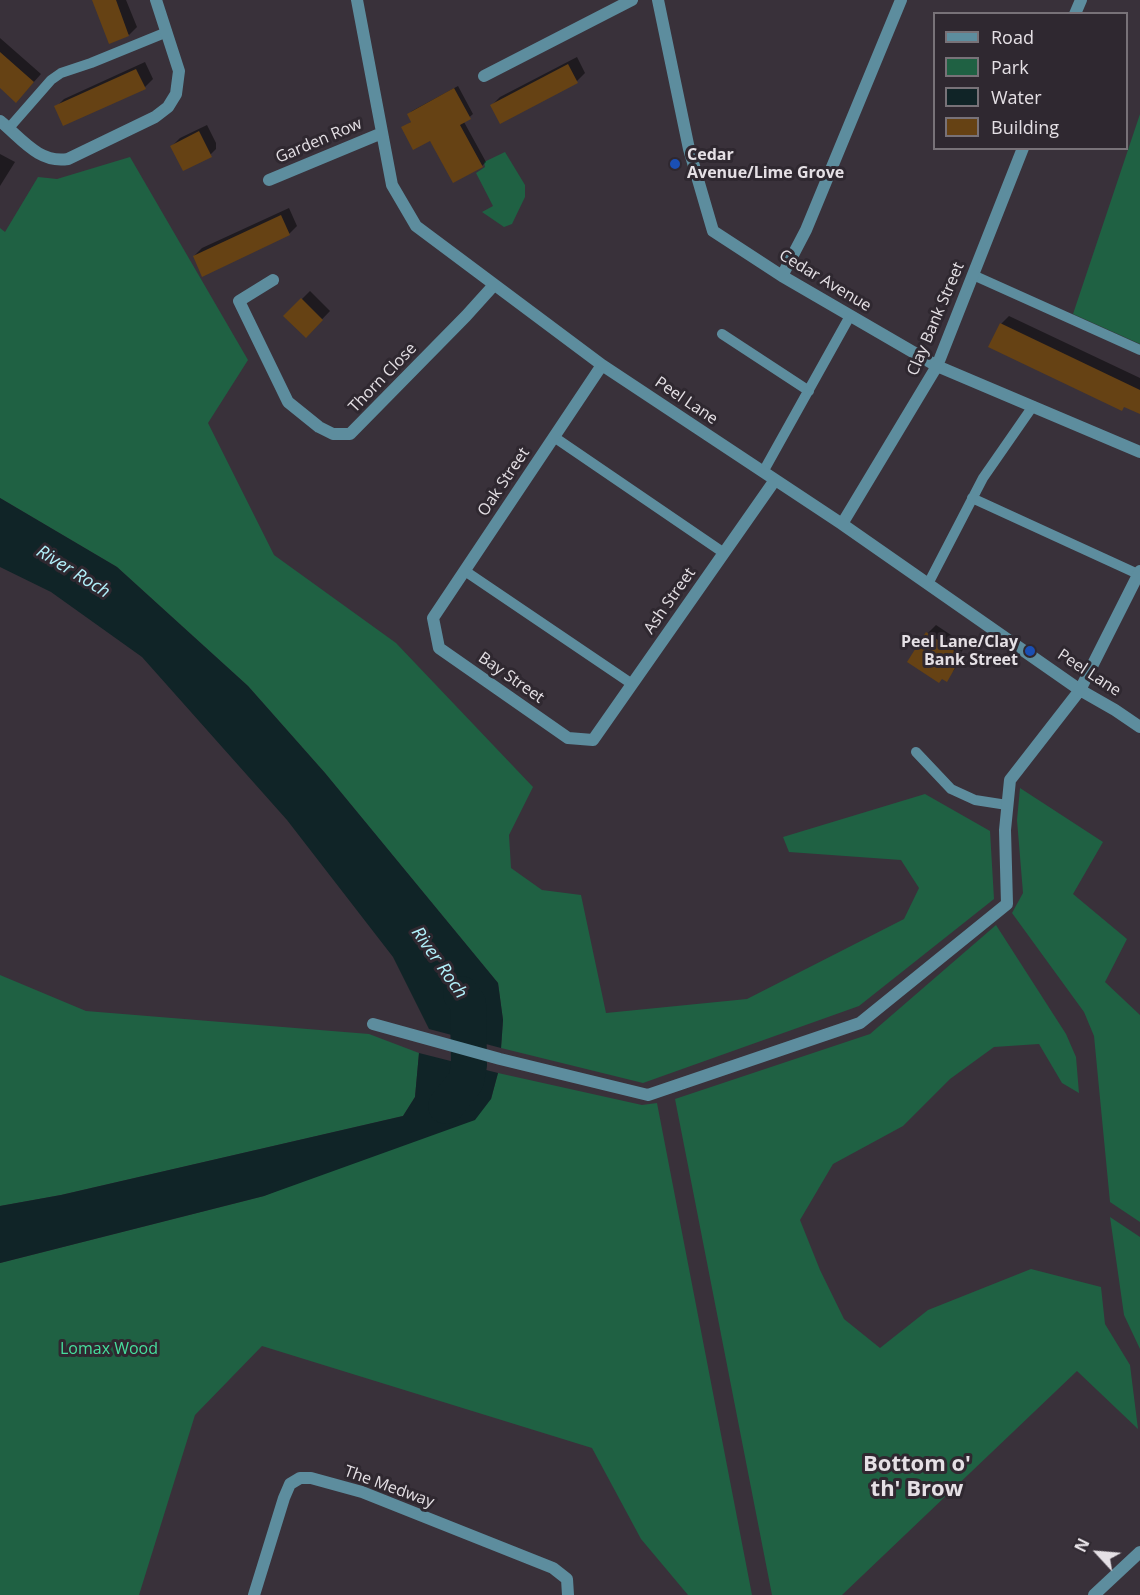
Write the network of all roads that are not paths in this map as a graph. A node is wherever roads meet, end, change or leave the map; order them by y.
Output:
1 (156, 0) edge
2 (357, 0) edge
3 (632, 0) edge
4 (658, 0) edge
5 (901, 0) edge
6 (167, 33) junction
7 (484, 76) dead end
8 (4, 124) edge
9 (382, 133) junction
10 (1022, 150) edge
11 (269, 180) dead end
12 (973, 275) junction
13 (782, 276) junction
14 (273, 280) dead end
15 (494, 285) junction
16 (850, 316) junction
17 (722, 334) dead end
18 (1140, 350) edge
19 (602, 365) junction
20 (937, 366) junction
21 (809, 390) junction
22 (1033, 406) junction
23 (554, 437) junction
24 (1140, 452) edge
25 (763, 472) junction
26 (775, 480) junction
27 (972, 498) junction
28 (842, 524) junction
29 (724, 553) junction
30 (465, 571) junction
31 (1140, 573) edge
32 (928, 584) junction
33 (433, 618) joint
34 (632, 684) junction
35 (1080, 690) junction
36 (1115, 710) junction
37 (1140, 716) edge
38 (1140, 727) edge
39 (593, 740) joint
40 (916, 752) dead end
41 (1007, 805) junction
42 (373, 1024) dead end
43 (1140, 1552) edge
44 (254, 1595) edge
45 (568, 1595) edge
46 (1094, 1595) edge

1 - 6 street
2 - 9 street, Peel Lane
3 - 7 street
4 - 13 street, Cedar Avenue
5 - 13 street
6 - 8 lane
6 - 8 street
9 - 11 street, Garden Row
9 - 15 street, Peel Lane
10 - 12 street, Clay Bank Street
12 - 18 lane
12 - 20 street, Clay Bank Street
13 - 16 street, Cedar Avenue
14 - 15 street, Thorn Close
15 - 19 street, Peel Lane
16 - 20 street, Cedar Avenue
16 - 21 lane
17 - 21 lane
19 - 23 street, Oak Street
19 - 25 street, Peel Lane
20 - 22 street, Cedar Avenue
20 - 28 street, Clay Bank Street
21 - 25 lane
22 - 24 street, Cedar Avenue
22 - 27 lane
23 - 29 lane
23 - 30 street, Oak Street
25 - 26 street, Peel Lane
26 - 28 street, Peel Lane
26 - 29 street, Ash Street
27 - 31 lane
27 - 32 lane
28 - 32 street, Peel Lane
29 - 34 street, Ash Street
30 - 33 street, Oak Street
30 - 34 lane
31 - 35 street
32 - 35 street, Peel Lane
33 - 39 street, Bay Street
34 - 39 street, Ash Street
35 - 36 street, Peel Lane
35 - 41 street
36 - 37 street
36 - 38 street, Peel Lane
40 - 41 lane
41 - 42 street
43 - 46 street
44 - 45 street, The Medway

